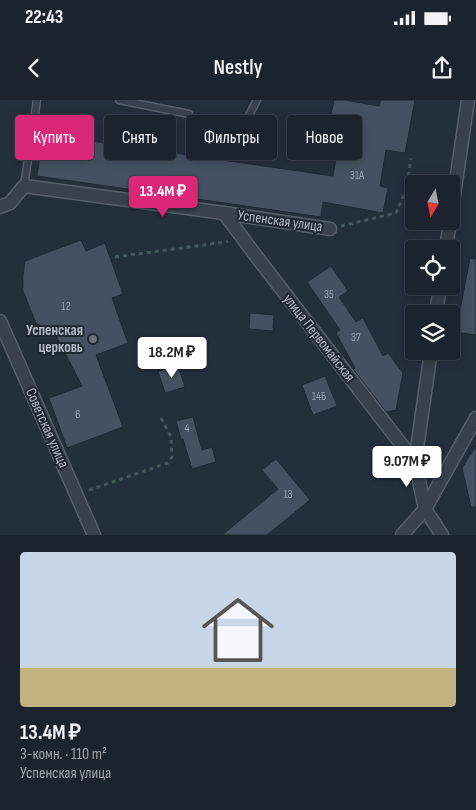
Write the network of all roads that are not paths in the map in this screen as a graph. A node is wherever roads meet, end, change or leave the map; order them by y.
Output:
1 (37, 100) edge
2 (119, 100) edge
3 (257, 100) edge
4 (468, 100) edge
5 (189, 114) dead end
6 (250, 115) edge
7 (457, 175) edge
8 (24, 186) junction
9 (0, 206) edge
10 (224, 213) junction
11 (330, 228) road end
12 (0, 321) edge
13 (430, 360) edge
14 (476, 418) edge
15 (415, 462) junction
16 (425, 509) junction
17 (94, 535) edge
18 (402, 535) edge
19 (442, 535) edge

1 - 8 lane
2 - 5 lane
3 - 6 lane
4 - 7 street
8 - 9 street
8 - 10 street, Успенская улица
10 - 11 street, Успенская улица
10 - 15 street, улица Первомайская
12 - 17 street, Советская улица
13 - 15 street
14 - 16 street
15 - 16 street
16 - 18 street
16 - 19 street

